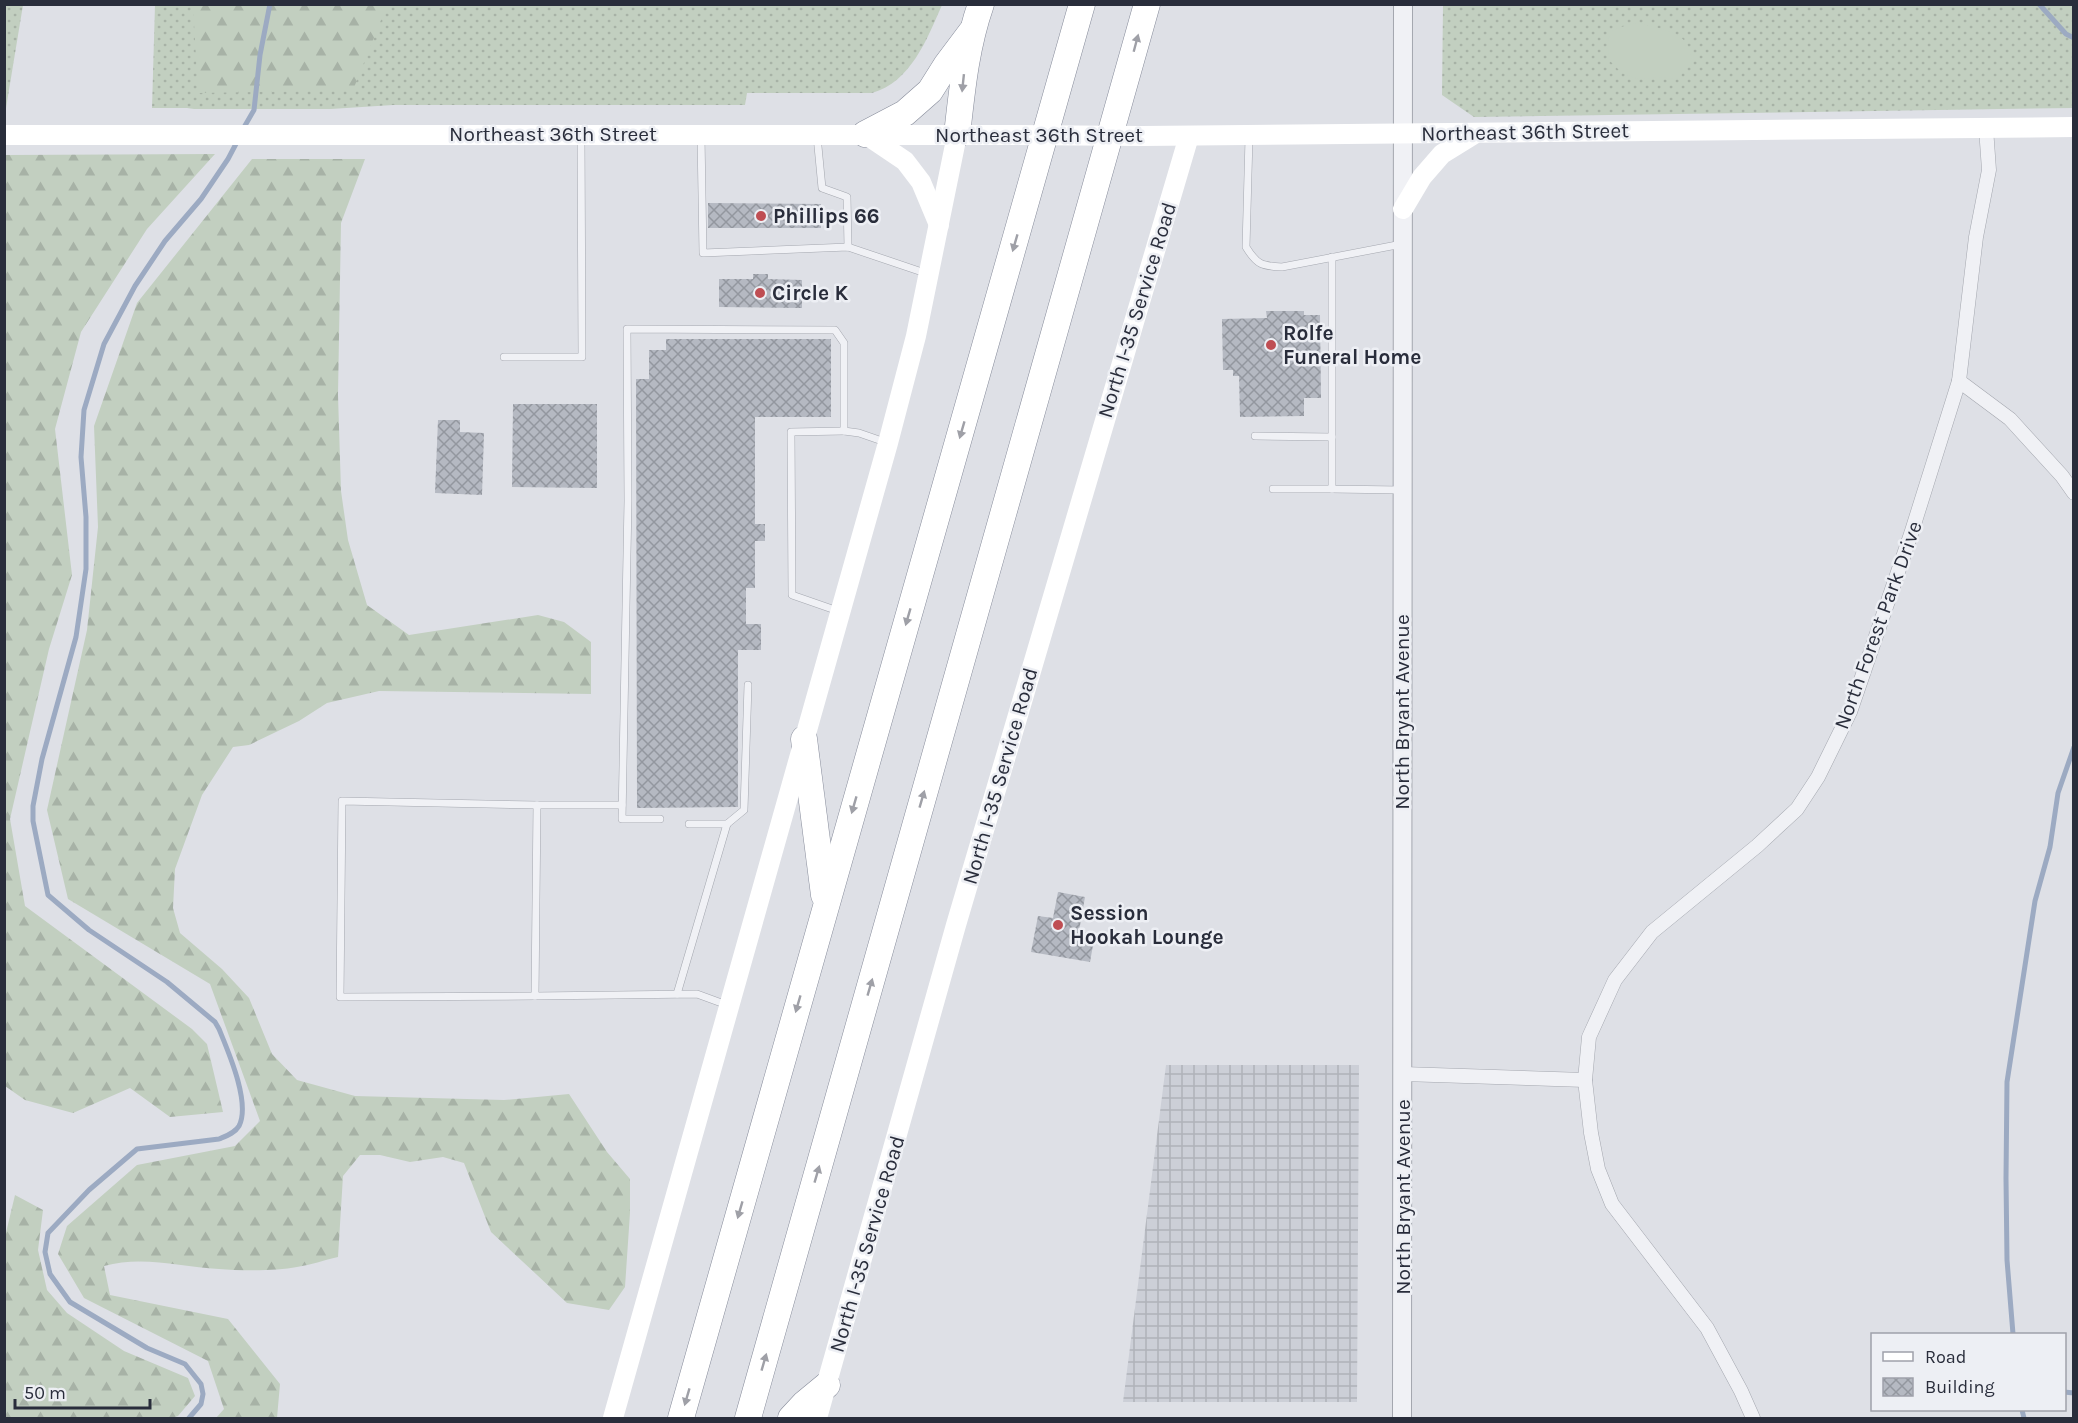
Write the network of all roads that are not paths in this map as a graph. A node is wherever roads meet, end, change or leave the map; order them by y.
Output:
1 (981, 4) edge
2 (1082, 4) edge
3 (1147, 4) edge
4 (1403, 4) edge
5 (971, 32) junction
6 (1986, 128) junction
7 (2073, 128) edge
8 (1478, 132) junction
9 (1402, 133) junction
10 (581, 134) junction
11 (701, 134) junction
12 (817, 134) junction
13 (865, 134) junction
14 (4, 135) edge
15 (957, 135) junction
16 (1249, 135) junction
17 (1189, 136) junction
18 (1402, 209) junction
19 (939, 225) junction
20 (1402, 244) junction
21 (848, 248) junction
22 (1332, 257) junction
23 (928, 275) junction
24 (504, 357) dead end
25 (1959, 381) junction
26 (844, 430) junction
27 (1255, 436) dead end
28 (1332, 437) junction
29 (888, 442) junction
30 (1273, 489) dead end
31 (1332, 489) junction
32 (1402, 490) junction
33 (2073, 493) edge
34 (840, 611) junction
35 (748, 685) dead end
36 (804, 739) junction
37 (537, 805) junction
38 (622, 805) junction
39 (660, 819) dead end
40 (689, 824) dead end
41 (727, 824) junction
42 (825, 907) junction
43 (677, 994) junction
44 (535, 996) junction
45 (729, 1006) junction
46 (1403, 1074) junction
47 (1585, 1080) junction
48 (827, 1385) junction
49 (613, 1419) edge
50 (681, 1419) edge
51 (748, 1419) edge
52 (791, 1419) edge
53 (818, 1419) edge
54 (1402, 1419) edge
55 (1753, 1419) edge

1 - 5 highway
2 -> 42 highway
51 -> 3 highway
4 - 9 street, North Bryant Avenue
5 - 13 highway
5 -> 15 highway
6 - 7 main road, Northeast 36th Street
6 - 8 main road, Northeast 36th Street
6 - 25 street, North Forest Park Drive
8 - 9 main road, Northeast 36th Street
8 - 18 main road
9 - 16 main road, Northeast 36th Street
9 - 18 street, North Bryant Avenue
10 - 11 main road, Northeast 36th Street
10 - 14 main road, Northeast 36th Street
10 - 24 lane
11 - 12 main road, Northeast 36th Street
11 - 21 lane
12 - 13 main road, Northeast 36th Street
12 - 21 lane
13 - 15 main road, Northeast 36th Street
13 - 19 main road
15 - 17 main road, Northeast 36th Street, bridge
15 - 19 main road
16 - 17 main road, Northeast 36th Street
16 - 22 lane
17 - 48 main road, North I-35 Service Road
18 - 20 street, North Bryant Avenue
19 - 23 main road
20 - 22 lane
20 - 32 street, North Bryant Avenue
21 - 23 lane
22 - 28 lane
23 - 29 main road
25 - 33 street
25 - 47 street, North Forest Park Drive
26 - 29 lane
26 - 34 lane
26 - 38 lane
27 - 28 lane
28 - 31 lane
29 - 34 main road
30 - 31 lane
31 - 32 lane
32 - 46 street, North Bryant Avenue
34 - 36 main road
35 - 41 lane
36 - 42 highway
36 - 45 main road
37 - 38 lane
37 - 44 lane
37 - 44 lane
38 - 39 lane
40 - 41 lane
41 - 43 lane
42 -> 50 highway
43 - 44 lane
43 - 45 lane
45 - 49 main road
46 - 47 street
46 - 54 street, North Bryant Avenue
47 - 55 street, North Forest Park Drive
48 - 52 highway
48 - 53 main road, North I-35 Service Road

